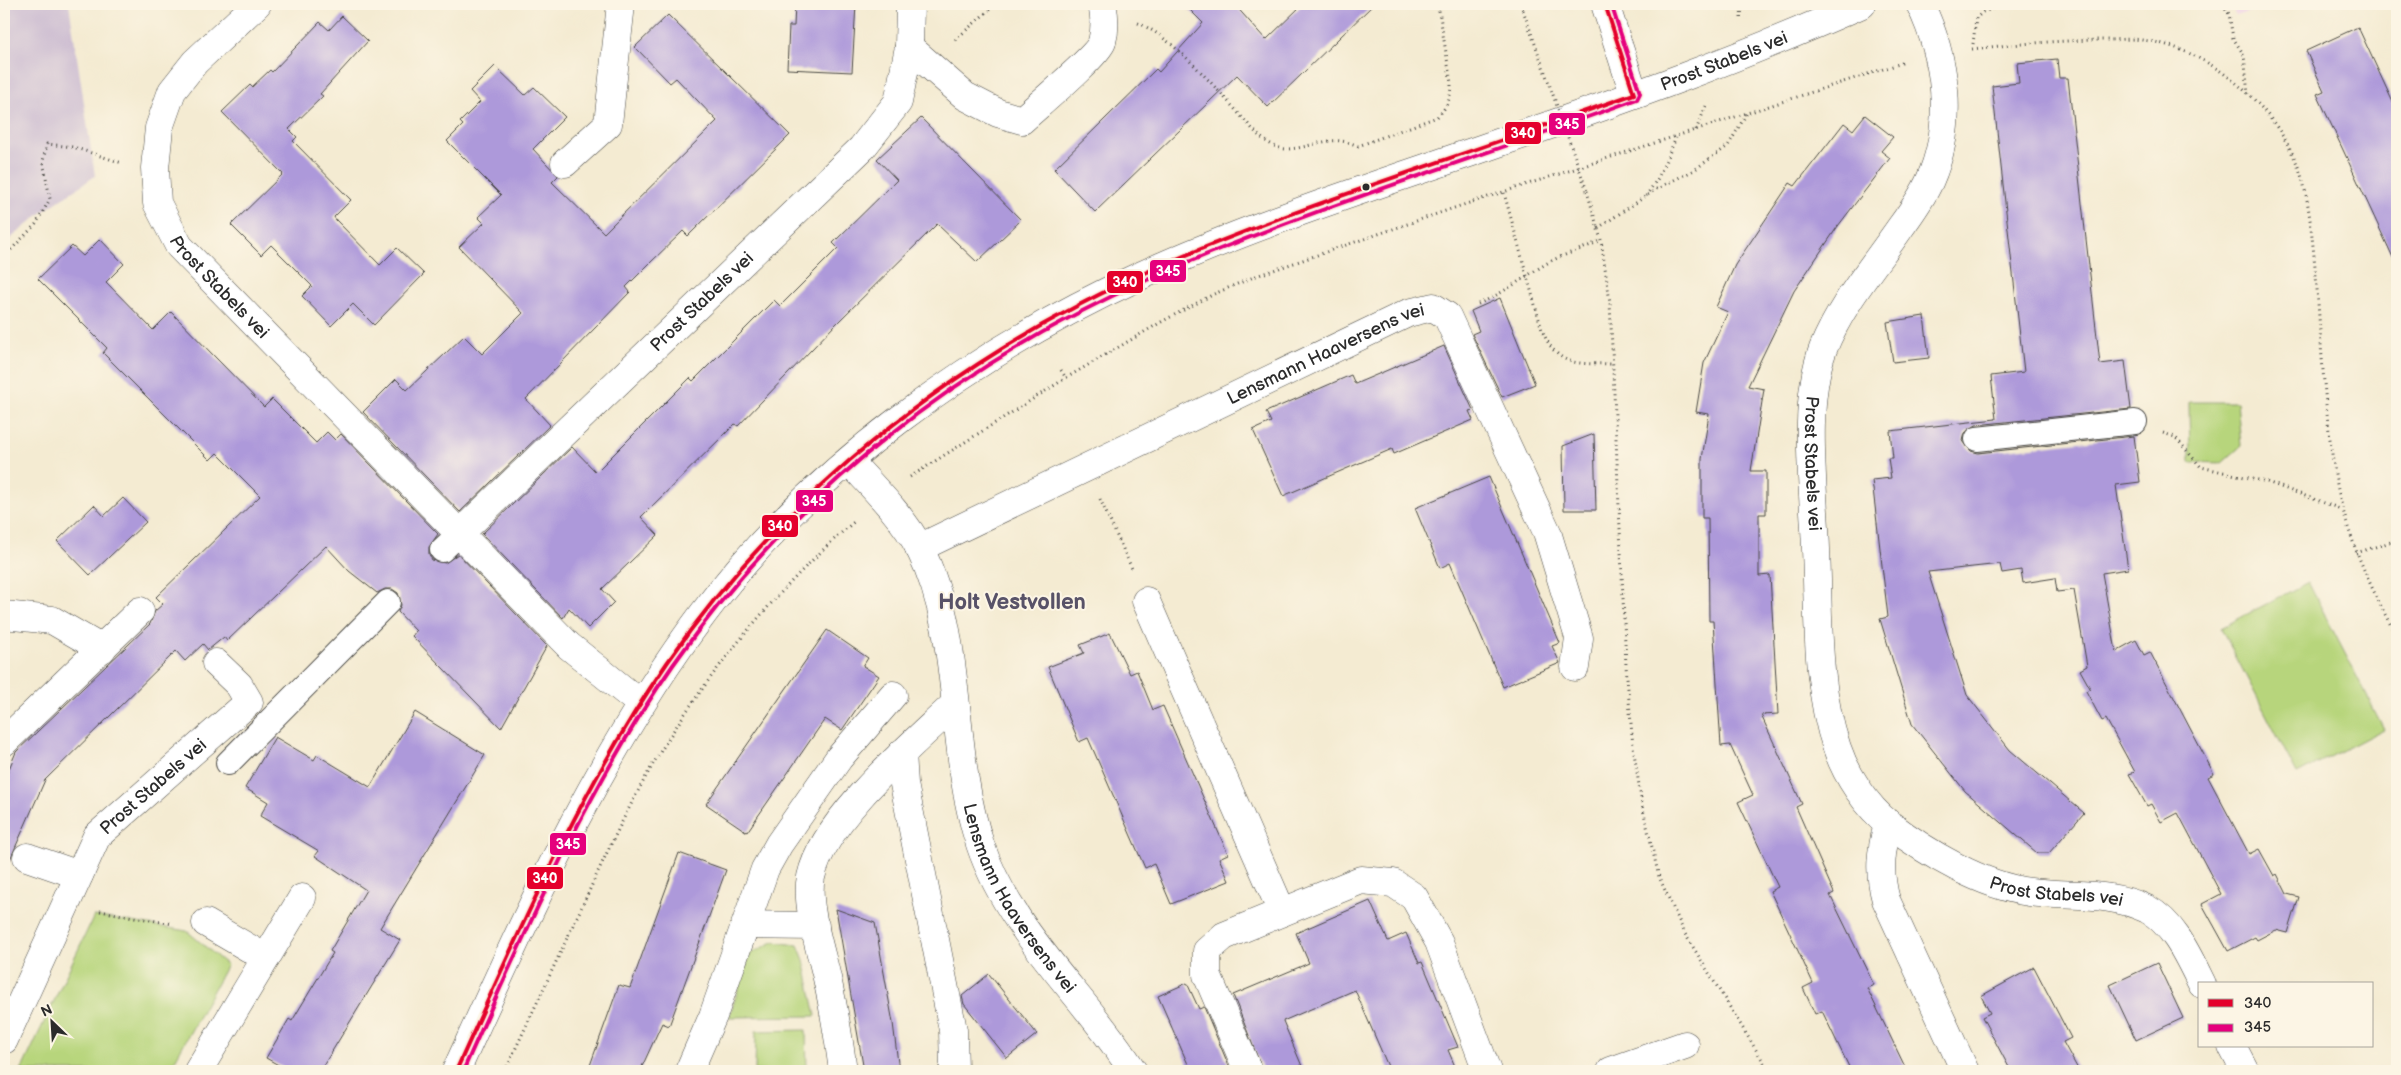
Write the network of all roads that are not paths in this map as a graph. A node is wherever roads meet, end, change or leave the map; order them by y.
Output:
1 (257, 4) edge
2 (621, 4) edge
3 (910, 4) edge
4 (1605, 4) edge
5 (1862, 4) edge
6 (1920, 4) edge
7 (1104, 11) edge
8 (909, 47) junction
9 (1634, 94) junction
10 (565, 163) dead end
11 (2135, 422) road end
12 (1976, 439) dead end
13 (849, 461) junction
14 (450, 542) junction
15 (919, 548) junction
16 (388, 602) dead end
17 (1146, 602) road end
18 (140, 612) dead end
19 (4, 614) edge
20 (102, 649) junction
21 (216, 663) dead end
22 (1575, 667) dead end
23 (893, 695) dead end
24 (249, 702) junction
25 (641, 704) junction
26 (955, 704) junction
27 (277, 713) junction
28 (4, 742) edge
29 (902, 753) junction
30 (228, 763) dead end
31 (1888, 823) junction
32 (27, 857) dead end
33 (79, 875) junction
34 (302, 898) dead end
35 (1282, 912) junction
36 (206, 923) road end
37 (746, 925) junction
38 (815, 926) junction
39 (266, 958) junction
40 (2201, 982) edge
41 (4, 1040) edge
42 (1685, 1044) dead end
43 (2233, 1048) edge
44 (198, 1071) edge
45 (456, 1071) edge
46 (689, 1071) edge
47 (843, 1071) edge
48 (954, 1071) edge
49 (1133, 1071) edge
50 (1248, 1071) edge
51 (1487, 1071) edge
52 (1611, 1071) edge
53 (1965, 1071) edge
54 (2245, 1071) edge

1 - 14 street, Prost Stabels vei
2 - 10 street
3 - 8 street, Prost Stabels vei
4 - 9 street
5 - 9 street, Prost Stabels vei
6 - 31 street, Prost Stabels vei
7 - 8 street
8 - 14 street, Prost Stabels vei
9 - 13 street, Prost Stabels vei
11 - 12 lane
13 - 15 street, Lensmann Haaversens vei
13 - 25 street, Prost Stabels vei
14 - 25 street, Prost Stabels vei
15 - 22 street, Lensmann Haaversens vei
15 - 26 street, Lensmann Haaversens vei
16 - 27 lane
17 - 35 street
18 - 20 street
19 - 20 street
20 - 28 street
21 - 24 street
23 - 37 street
24 - 27 lane
24 - 33 street, Prost Stabels vei
25 - 45 street, Prost Stabels vei
26 - 29 street
26 - 49 street, Lensmann Haaversens vei
27 - 30 lane
29 - 38 street
29 - 48 street
31 - 40 street, Prost Stabels vei
31 - 53 street
32 - 33 street
33 - 41 street, Prost Stabels vei
34 - 39 street
35 - 50 street
35 - 51 street
36 - 39 street
37 - 38 street
37 - 46 street
38 - 47 street
39 - 44 street
42 - 52 street
43 - 54 street

